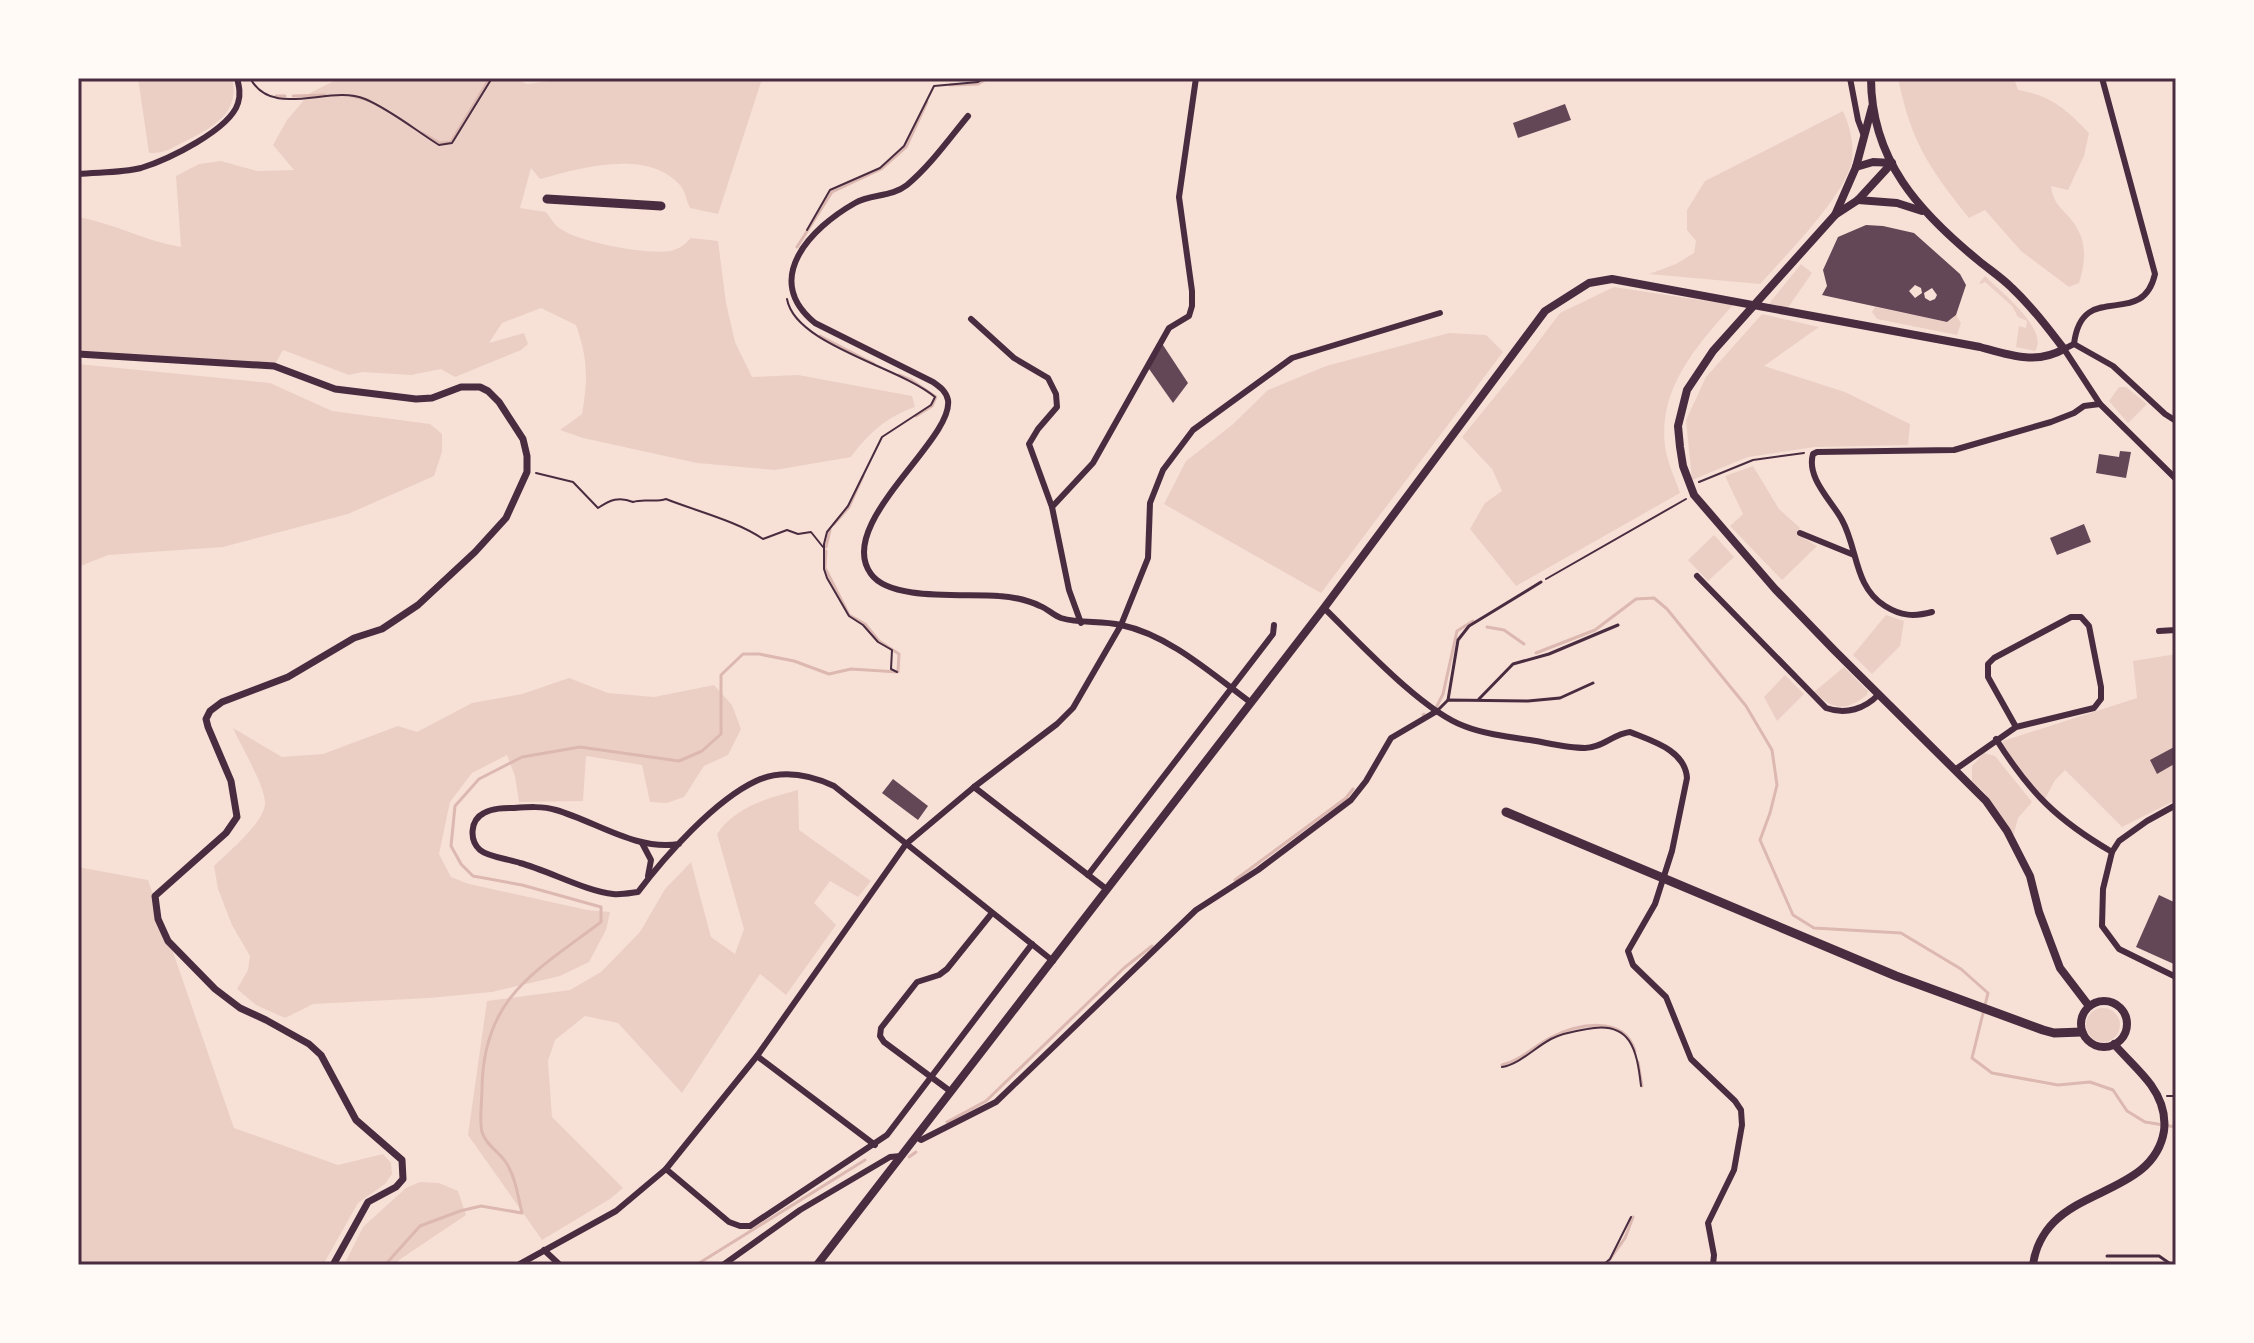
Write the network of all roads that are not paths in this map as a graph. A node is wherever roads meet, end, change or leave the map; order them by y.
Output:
1 (237, 78) edge
2 (1196, 78) edge
3 (1850, 78) edge
4 (1871, 78) edge
5 (2102, 78) edge
6 (1873, 103) junction
7 (968, 116) dead end
8 (1864, 136) junction
9 (1892, 163) junction
10 (1856, 167) junction
11 (78, 174) edge
12 (1852, 178) junction
13 (547, 199) dead end
14 (1858, 200) junction
15 (661, 206) dead end
16 (1923, 211) junction
17 (1835, 215) junction
18 (1440, 313) dead end
19 (971, 319) dead end
20 (2074, 344) junction
21 (2064, 349) junction
22 (78, 354) edge
23 (2100, 404) junction
24 (2176, 421) edge
25 (2176, 479) edge
26 (1052, 507) junction
27 (1800, 533) dead end
28 (1854, 555) junction
29 (1697, 576) dead end
30 (1541, 582) road end
31 (1324, 608) junction
32 (1932, 612) dead end
33 (1081, 623) junction
34 (1121, 625) junction
35 (1274, 625) dead end
36 (1618, 625) dead end
37 (2176, 630) edge
38 (2159, 631) dead end
39 (1593, 683) dead end
40 (1231, 688) junction
41 (1879, 694) junction
42 (1479, 699) junction
43 (1448, 700) junction
44 (1250, 702) junction
45 (1437, 711) junction
46 (2016, 727) junction
47 (1996, 739) junction
48 (1956, 769) junction
49 (974, 787) junction
50 (2176, 805) edge
51 (1506, 812) dead end
52 (642, 843) junction
53 (679, 844) junction
54 (906, 844) junction
55 (2112, 852) junction
56 (1088, 875) junction
57 (647, 880) junction
58 (1105, 888) junction
59 (992, 913) junction
60 (1032, 944) junction
61 (1053, 961) junction
62 (2176, 977) edge
63 (2089, 1006) junction
64 (2082, 1032) junction
65 (2114, 1044) junction
66 (757, 1056) junction
67 (932, 1078) junction
68 (950, 1091) junction
69 (916, 1137) junction
70 (875, 1145) junction
71 (901, 1156) junction
72 (666, 1169) junction
73 (544, 1250) junction
74 (2107, 1256) dead end
75 (333, 1265) edge
76 (518, 1265) edge
77 (560, 1265) edge
78 (723, 1265) edge
79 (817, 1265) edge
80 (1713, 1265) edge
81 (2033, 1265) edge
82 (2172, 1265) edge

1 - 11 street
2 - 26 street
3 - 8 street
4 - 6 main road
5 - 20 street
6 - 8 main road
6 - 9 main road
7 - 33 street
8 - 10 main road
9 - 10 main road
9 - 14 main road
9 - 16 main road
10 - 12 main road
12 - 14 main road
12 - 17 main road
13 - 15 main road
14 - 16 main road
14 - 17 main road
16 - 21 main road
17 - 41 main road
18 - 34 street
19 - 26 street
20 - 21 street
20 - 24 street
21 - 23 street
21 - 31 main road
22 - 75 street
23 - 25 street
23 - 28 street
26 - 33 street
27 - 28 street
28 - 32 street
29 - 41 street
30 - 43 lane
31 - 44 main road
31 - 45 street
33 - 34 street
34 - 40 street
34 - 49 street
35 - 40 street
36 - 42 lane
37 - 38 street
39 - 42 lane
40 - 44 street
40 - 56 street
41 - 48 main road
42 - 43 lane
43 - 45 lane
44 - 58 main road
45 - 69 street
45 - 80 street
46 - 46 street
46 - 47 street
47 - 48 street
47 - 55 street
48 - 63 main road
49 - 54 street
49 - 56 street
50 - 55 street
51 - 64 main road
52 - 53 street
52 - 57 street
52 - 57 street
53 - 54 street
53 - 57 street
54 - 59 street
54 - 66 street
55 - 62 street
56 - 58 street
58 - 61 main road
59 - 60 street
59 - 67 street
60 - 61 street
60 - 67 street
61 - 68 main road
63 - 64 main road
63 - 65 main road
64 - 65 main road
65 - 81 main road
66 - 70 street
66 - 72 street
67 - 68 street
67 - 70 street
68 - 69 main road
69 - 71 main road
70 - 72 street
71 - 78 street
71 - 79 main road
72 - 73 street
73 - 76 street
73 - 77 street
74 - 82 lane

